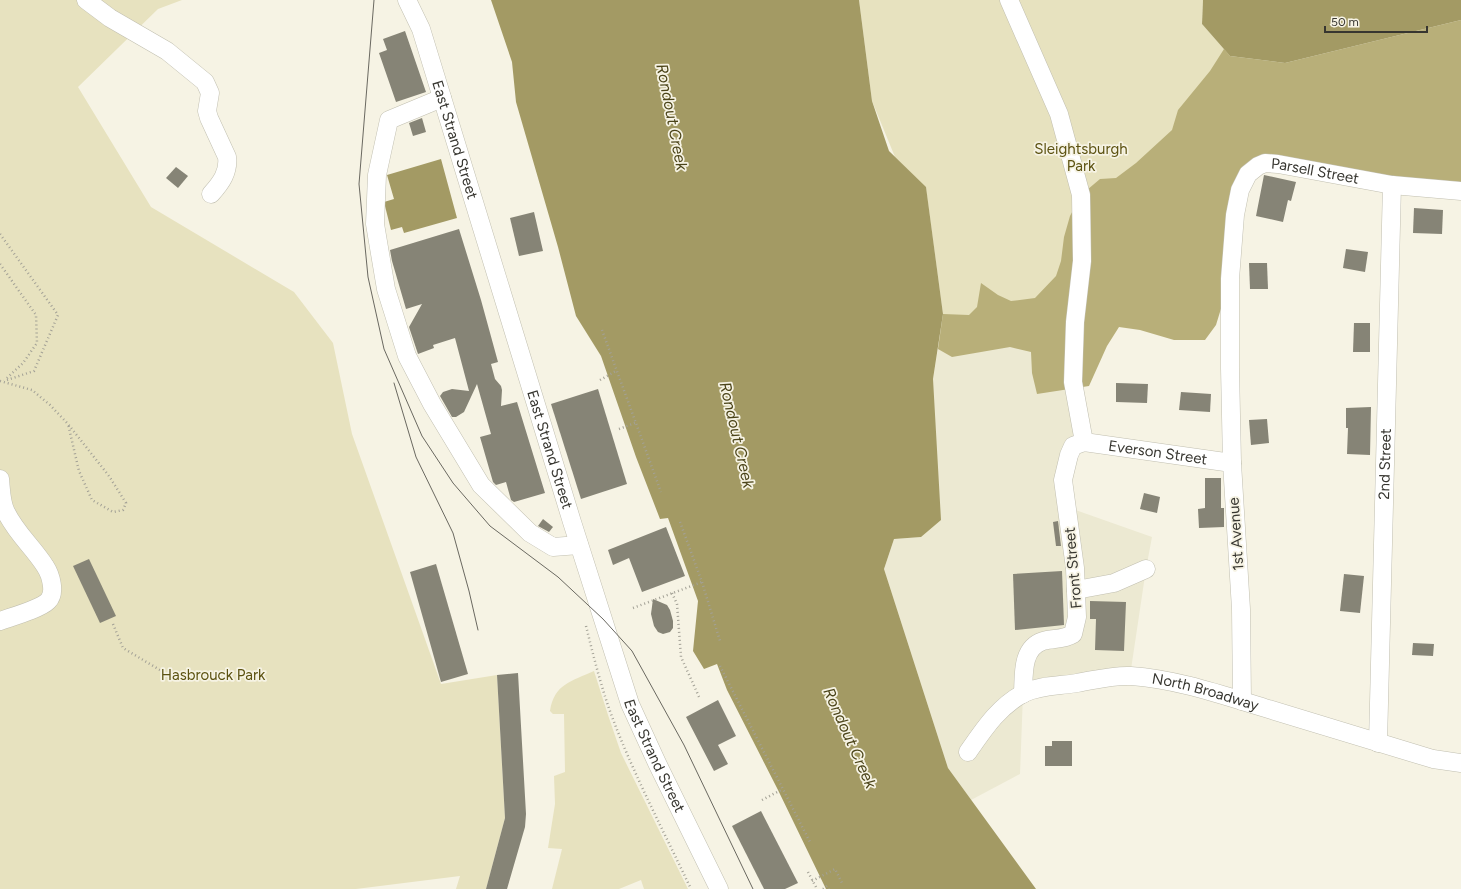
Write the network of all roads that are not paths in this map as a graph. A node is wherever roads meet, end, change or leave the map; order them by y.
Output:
1 (86, 0) edge
2 (407, 0) edge
3 (1009, 0) edge
4 (442, 98) junction
5 (1392, 185) junction
6 (1461, 191) edge
7 (211, 194) dead end
8 (1230, 368) joint
9 (1084, 442) junction
10 (1232, 463) junction
11 (0, 479) edge
12 (579, 545) junction
13 (1146, 570) dead end
14 (1076, 590) junction
15 (0, 621) edge
16 (1023, 694) junction
17 (1242, 701) junction
18 (1378, 743) junction
19 (968, 752) dead end
20 (1461, 763) edge
21 (719, 889) edge

1 - 7 street
2 - 4 street, East Strand Street
3 - 9 street
4 - 12 street, East Strand Street
4 - 12 street
5 - 6 street, Parsell Street
5 - 8 street, Parsell Street
5 - 18 street, 2nd Street
8 - 10 street, 1st Avenue
9 - 10 street, Everson Street
9 - 14 street, Front Street
10 - 17 street, 1st Avenue
11 - 15 street
12 - 21 street, East Strand Street
13 - 14 street
14 - 16 street, Front Street
16 - 17 street, North Broadway
16 - 19 street, North Broadway
17 - 18 street, North Broadway
18 - 20 street, North Broadway

